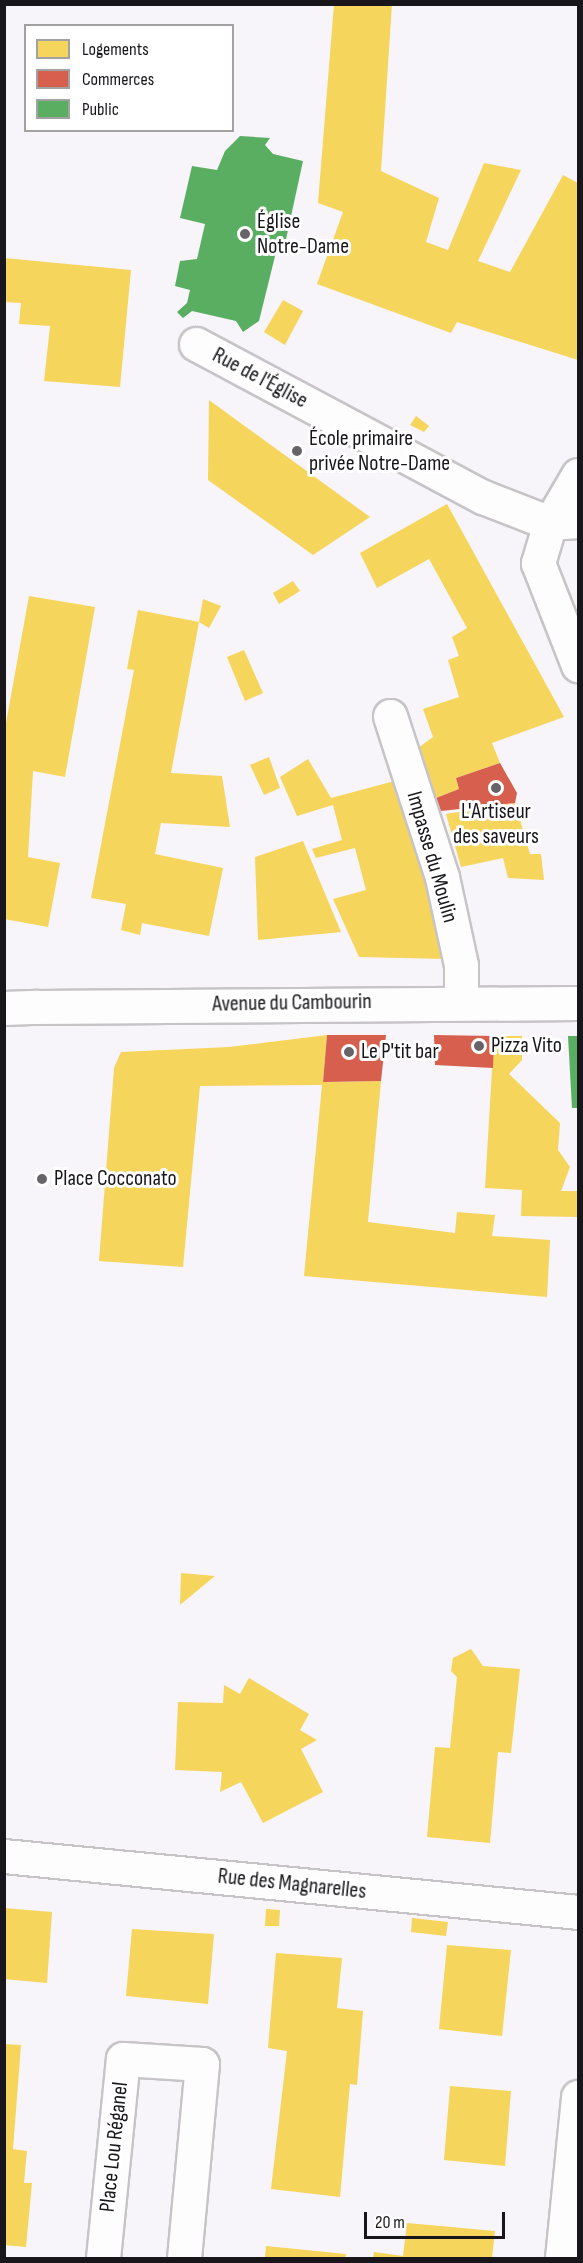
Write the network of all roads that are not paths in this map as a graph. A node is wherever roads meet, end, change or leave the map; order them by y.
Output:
1 (196, 344) dead end
2 (579, 475) edge
3 (564, 522) edge
4 (579, 665) edge
5 (390, 716) dead end
6 (461, 1000) junction
7 (579, 1004) edge
8 (4, 1008) edge
9 (4, 1856) edge
10 (579, 1912) edge
11 (579, 2097) edge
12 (103, 2259) edge
13 (184, 2259) edge
14 (562, 2259) edge

1 - 3 street, Rue de l'Église
2 - 3 street
3 - 4 street
5 - 6 street, Impasse du Moulin
6 - 7 street, Avenue du Cambourin
6 - 8 street, Avenue du Cambourin
9 - 10 street, Rue des Magnarelles
11 - 14 street
12 - 13 street, Place Lou Réganel

